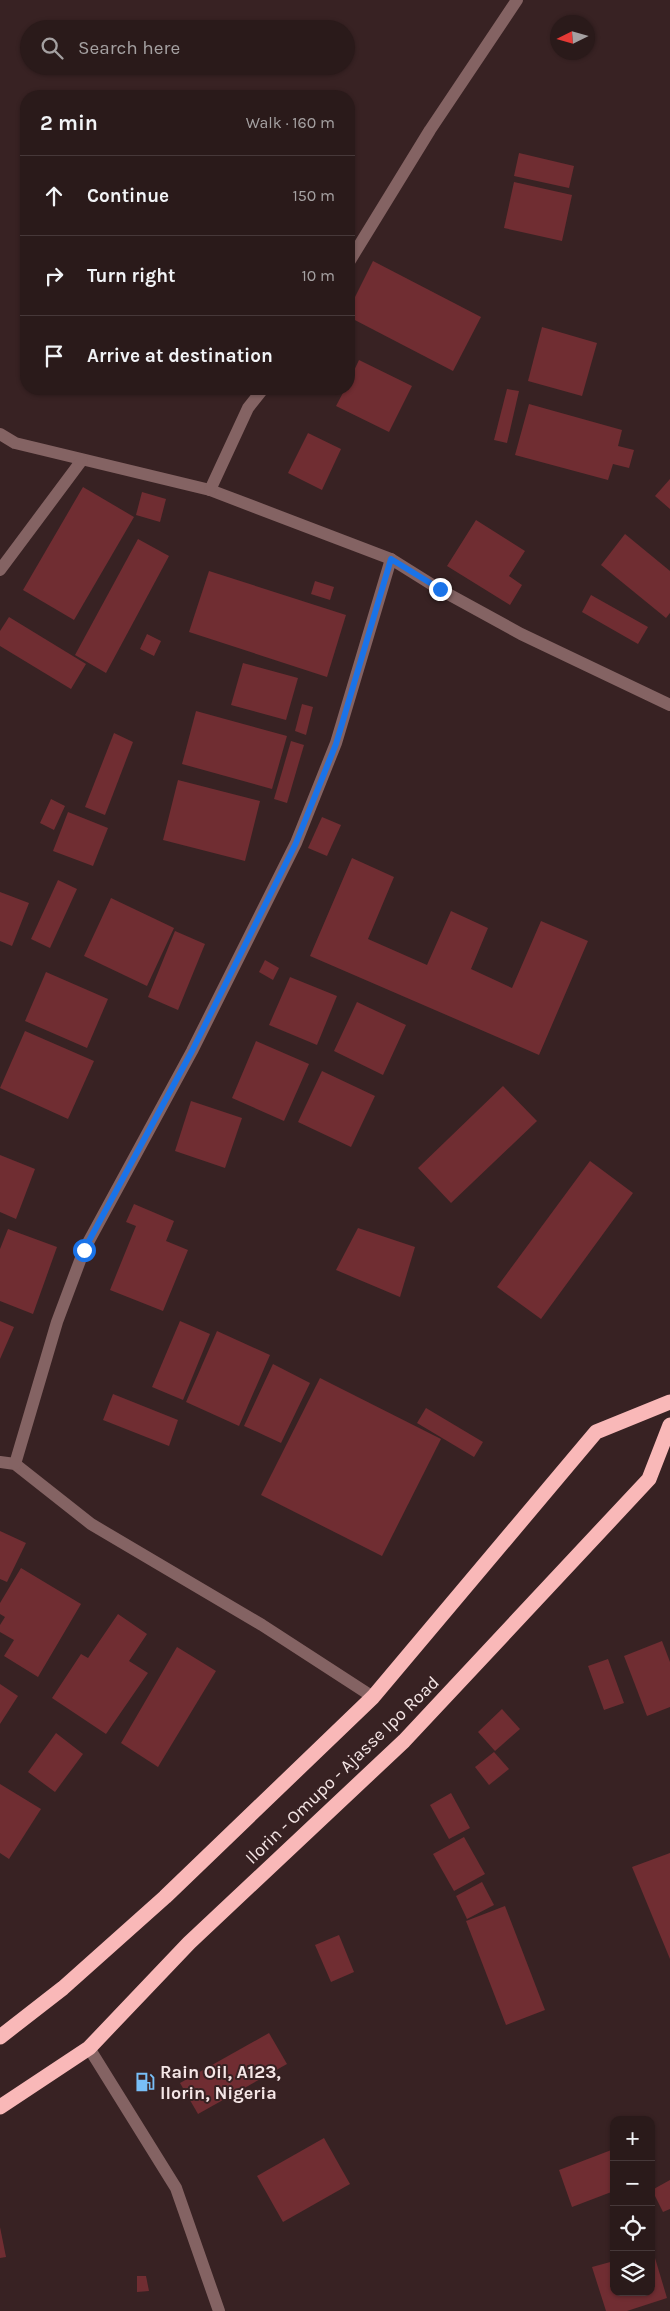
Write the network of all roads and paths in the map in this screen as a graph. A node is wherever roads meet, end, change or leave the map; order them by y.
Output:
1 (517, 0) edge
2 (355, 252) edge
3 (258, 395) edge
4 (0, 434) edge
5 (82, 460) junction
6 (210, 490) junction
7 (391, 559) junction
8 (0, 570) edge
9 (670, 705) edge
10 (670, 1402) edge
11 (670, 1425) edge
12 (0, 1462) edge
13 (15, 1464) junction
14 (373, 1697) junction
15 (3, 2031) edge
16 (89, 2048) junction
17 (0, 2107) edge
18 (219, 2311) edge

1 - 2 street
3 - 6 street
4 - 5 street
5 - 6 street
5 - 8 street
6 - 7 street
7 - 9 street
7 - 13 street
10 - 14 highway, Ilorin - Omupo - Ajasse Ipo Road
11 - 16 highway, Ilorin - Omupo - Ajasse Ipo Road
12 - 13 street
13 - 14 street
14 - 15 highway, Ilorin - Omupo - Ajasse Ipo Road
16 - 17 highway, Ilorin - Omupo - Ajasse Ipo Road
16 - 18 street

